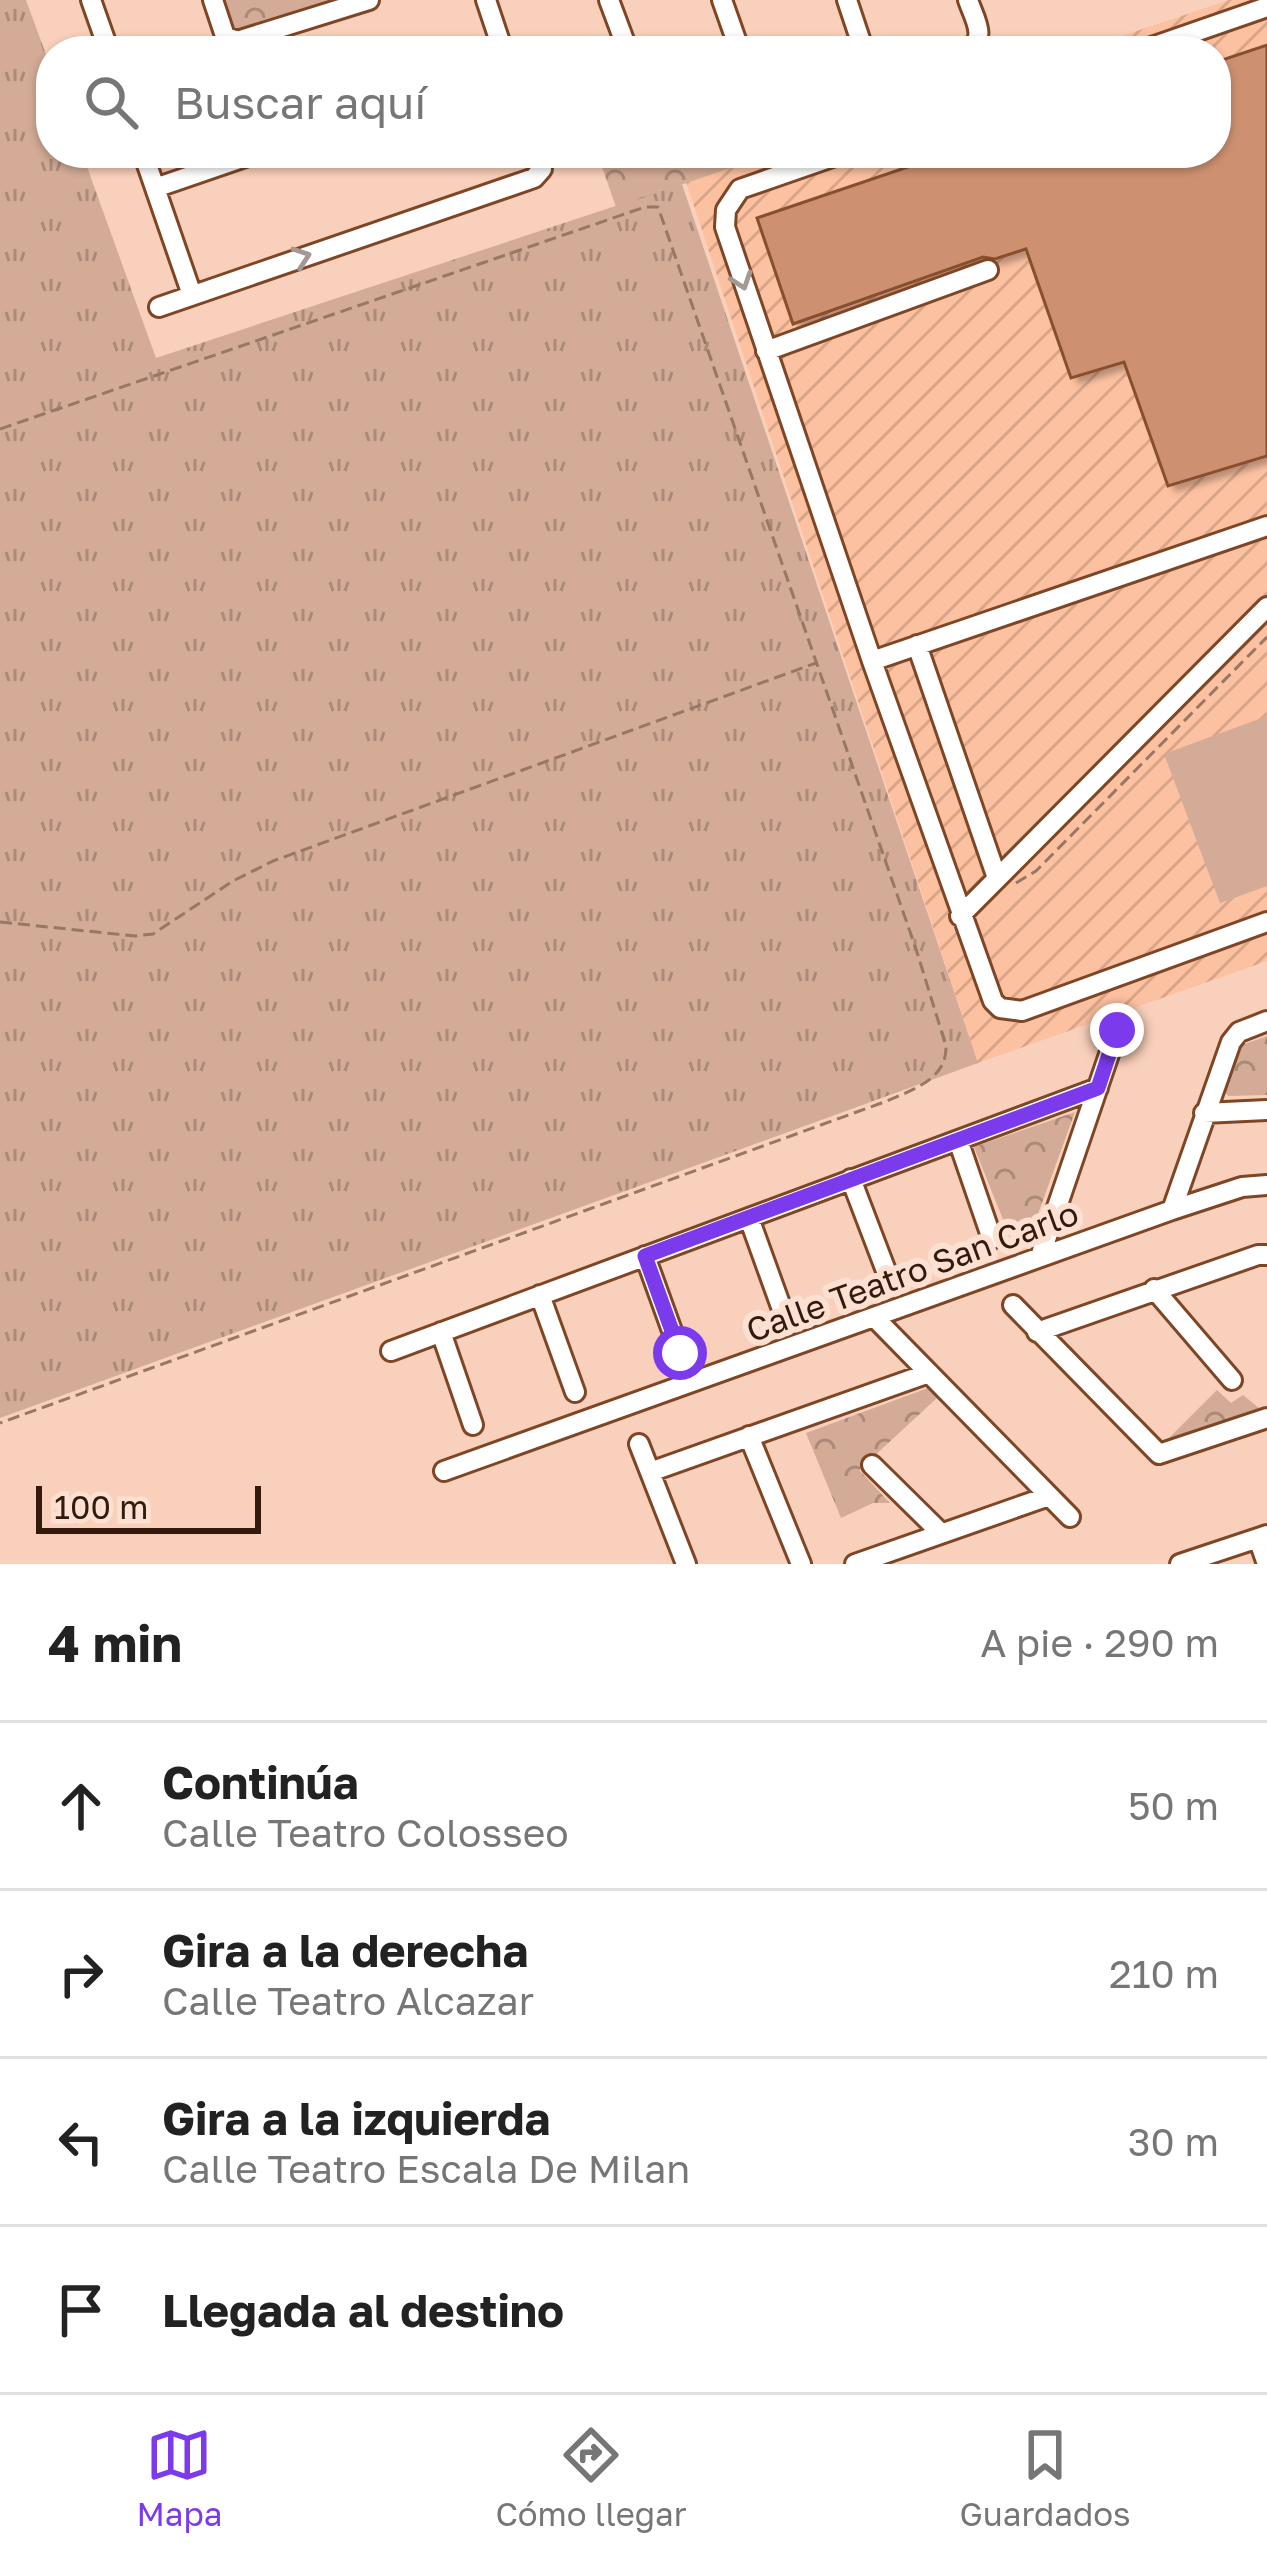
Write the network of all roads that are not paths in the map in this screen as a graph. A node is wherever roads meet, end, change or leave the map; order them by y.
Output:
1 (92, 0) edge
2 (213, 0) edge
3 (369, 0) edge
4 (486, 0) edge
5 (609, 0) edge
6 (722, 0) edge
7 (847, 0) edge
8 (968, 0) edge
9 (1267, 8) edge
10 (104, 36) edge
11 (225, 36) edge
12 (250, 36) edge
13 (498, 36) edge
14 (622, 36) edge
15 (735, 36) edge
16 (859, 36) edge
17 (979, 36) edge
18 (1184, 36) edge
19 (148, 168) edge
20 (213, 168) edge
21 (542, 168) edge
22 (801, 168) edge
23 (155, 188) junction
24 (988, 270) dead end
25 (192, 295) junction
26 (159, 307) dead end
27 (766, 351) junction
28 (1267, 526) edge
29 (1267, 608) edge
30 (917, 645) junction
31 (872, 661) junction
32 (997, 878) junction
33 (960, 916) junction
34 (1267, 922) edge
35 (1267, 1021) edge
36 (1117, 1030) dead end
37 (1098, 1088) junction
38 (1267, 1110) edge
39 (1204, 1113) junction
40 (958, 1140) junction
41 (851, 1179) junction
42 (1267, 1185) edge
43 (1172, 1210) junction
44 (749, 1218) junction
45 (992, 1239) dead end
46 (1267, 1255) edge
47 (645, 1256) junction
48 (1040, 1257) junction
49 (888, 1276) dead end
50 (1154, 1289) junction
51 (540, 1294) junction
52 (1012, 1305) dead end
53 (784, 1315) dead end
54 (874, 1317) junction
55 (441, 1332) junction
56 (1037, 1332) junction
57 (391, 1351) dead end
58 (680, 1353) dead end
59 (929, 1373) junction
60 (1232, 1380) dead end
61 (575, 1392) dead end
62 (1267, 1418) edge
63 (473, 1425) dead end
64 (749, 1436) junction
65 (639, 1444) dead end
66 (872, 1465) dead end
67 (444, 1471) dead end
68 (650, 1472) junction
69 (1048, 1496) junction
70 (1070, 1517) dead end
71 (940, 1533) junction
72 (1263, 1536) edge
73 (686, 1564) edge
74 (801, 1564) edge
75 (855, 1564) edge
76 (1180, 1564) edge
77 (1267, 1564) edge

1 - 10 street
2 - 11 street
3 - 12 street
4 - 13 street
5 - 14 street
6 - 15 street
7 - 16 street
8 - 17 street
9 - 18 street
19 - 23 street
20 - 23 street
25 -> 21 street
22 -> 27 street
23 - 25 street
24 - 27 street
25 - 26 street
27 - 31 street
28 - 30 street
29 - 32 street
30 - 31 street
30 - 32 street
31 - 33 street
32 - 33 street
33 - 34 street
35 - 39 street
36 - 37 street
37 - 40 street
37 - 48 street
38 - 39 street
39 - 43 street
40 - 41 street
40 - 45 street
41 - 44 street
41 - 49 street
42 - 43 street, Calle Teatro San Carlo
43 - 48 street, Calle Teatro San Carlo
44 - 47 street
44 - 53 street
46 - 50 street
47 - 51 street
47 - 58 street
48 - 54 street, Calle Teatro San Carlo
50 - 56 street
50 - 60 street
51 - 55 street
51 - 61 street
52 - 56 street
54 - 59 street
54 - 67 street, Calle Teatro San Carlo
55 - 57 street
55 - 63 street
56 - 62 street
59 - 64 street
59 - 69 street
64 - 68 street
64 - 74 street
65 - 68 street
66 - 71 street
68 - 73 street
69 - 70 street
69 - 71 street
71 - 75 street
72 - 76 street
72 - 77 street

